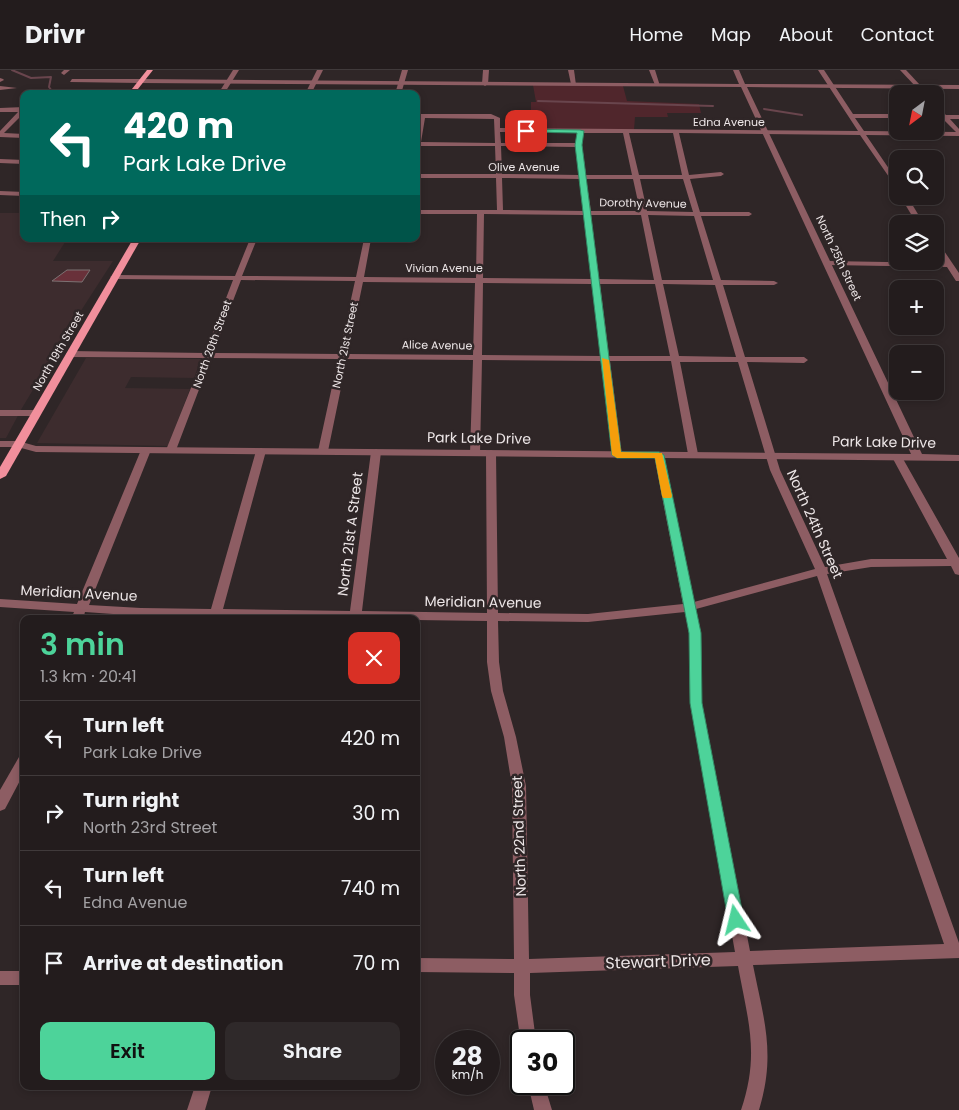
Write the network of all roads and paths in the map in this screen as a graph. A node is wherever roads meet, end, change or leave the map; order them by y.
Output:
1 (150, 70) edge
2 (236, 70) edge
3 (320, 70) edge
4 (405, 70) edge
5 (486, 70) edge
6 (572, 70) edge
7 (652, 70) edge
8 (736, 70) edge
9 (821, 70) edge
10 (903, 70) edge
11 (72, 81) dead end
12 (140, 81) junction
13 (228, 82) junction
14 (313, 82) junction
15 (402, 83) junction
16 (485, 84) junction
17 (574, 84) junction
18 (658, 85) junction
19 (744, 85) junction
20 (915, 85) edge
21 (832, 86) junction
22 (889, 87) edge
23 (944, 87) edge
24 (959, 87) edge
25 (0, 88) edge
26 (14, 88) dead end
27 (134, 90) edge
28 (223, 90) edge
29 (310, 90) edge
30 (399, 90) edge
31 (0, 110) edge
32 (20, 110) edge
33 (20, 113) edge
34 (420, 116) edge
35 (851, 116) junction
36 (889, 116) edge
37 (945, 117) joint
38 (959, 117) edge
39 (498, 130) junction
40 (580, 131) junction
41 (626, 131) junction
42 (676, 132) junction
43 (766, 132) junction
44 (959, 133) edge
45 (864, 134) junction
46 (0, 135) edge
47 (20, 136) edge
48 (420, 144) edge
49 (499, 144) junction
50 (578, 145) junction
51 (0, 161) edge
52 (20, 162) edge
53 (721, 174) dead end
54 (889, 174) edge
55 (420, 176) edge
56 (500, 176) junction
57 (583, 177) junction
58 (636, 177) junction
59 (686, 177) junction
60 (0, 194) edge
61 (20, 194) edge
62 (420, 212) edge
63 (481, 212) junction
64 (500, 212) junction
65 (587, 213) junction
66 (644, 214) junction
67 (697, 214) junction
68 (749, 214) dead end
69 (135, 242) edge
70 (252, 242) edge
71 (367, 242) edge
72 (944, 258) edge
73 (828, 264) junction
74 (949, 265) junction
75 (114, 277) junction
76 (238, 278) junction
77 (359, 279) junction
78 (959, 279) edge
79 (480, 280) junction
80 (595, 280) junction
81 (659, 281) junction
82 (718, 282) junction
83 (774, 283) dead end
84 (70, 354) junction
85 (209, 354) junction
86 (343, 356) junction
87 (478, 357) junction
88 (604, 358) junction
89 (675, 359) junction
90 (741, 359) junction
91 (804, 360) dead end
92 (0, 413) edge
93 (36, 413) junction
94 (0, 444) edge
95 (18, 444) junction
96 (146, 450) junction
97 (171, 450) junction
98 (261, 451) junction
99 (323, 452) junction
100 (376, 452) junction
101 (475, 453) junction
102 (491, 453) junction
103 (693, 454) junction
104 (617, 455) junction
105 (659, 455) junction
106 (771, 455) junction
107 (897, 457) junction
108 (918, 457) junction
109 (959, 458) edge
110 (0, 476) edge
111 (958, 565) edge
112 (821, 571) junction
113 (0, 603) edge
114 (690, 607) junction
115 (216, 613) junction
116 (79, 614) edge
117 (286, 615) edge
118 (355, 615) edge
119 (420, 617) edge
120 (493, 617) junction
121 (20, 768) edge
122 (0, 805) edge
123 (956, 951) edge
124 (743, 958) junction
125 (420, 965) edge
126 (522, 966) junction
127 (0, 978) edge
128 (20, 978) edge
129 (527, 1030) edge
130 (203, 1090) edge
131 (539, 1095) edge
132 (196, 1110) edge
133 (543, 1110) edge
134 (750, 1110) edge

1 - 12 main road
2 - 13 street
3 - 14 street
4 - 15 street
5 - 16 street
6 - 17 street
7 - 18 street
8 - 19 street, North 25th Street
9 - 21 street
10 - 20 street
11 - 12 street
12 - 13 street
12 - 27 main road
13 - 14 street
13 - 28 street
14 - 15 street
14 - 29 street
15 - 16 street
15 - 30 street
16 - 17 street
17 - 18 street
18 - 19 street
19 - 21 street
19 - 43 street, North 25th Street
21 - 22 street
21 - 35 street
23 - 24 street
25 - 26 street
31 - 32 street
33 - 46 street
34 - 39 street
35 - 36 street
35 - 45 street
37 - 38 street
37 - 44 street
39 - 40 street, Edna Avenue
39 - 49 street
40 - 41 street, Edna Avenue
40 - 50 street
41 - 42 street, Edna Avenue
41 - 58 street
42 - 43 street, Edna Avenue
42 - 59 street, North 24th Street
43 - 45 street, Edna Avenue
43 - 73 street, North 25th Street
44 - 45 street, Edna Avenue
45 - 54 street
46 - 47 street
48 - 49 street
49 - 50 street
49 - 56 street
50 - 57 street
51 - 52 street
53 - 59 street, Olive Avenue
55 - 56 street, Olive Avenue
56 - 57 street, Olive Avenue
56 - 64 street
57 - 58 street, Olive Avenue
57 - 65 street
58 - 59 street, Olive Avenue
58 - 66 street
59 - 67 street, North 24th Street
60 - 61 street
62 - 63 street, Dorothy Avenue
63 - 64 street, Dorothy Avenue
63 - 79 street
64 - 65 street, Dorothy Avenue
65 - 66 street, Dorothy Avenue
65 - 80 street
66 - 67 street, Dorothy Avenue
66 - 81 street
67 - 68 street, Dorothy Avenue
67 - 82 street, North 24th Street
69 - 75 main road, North 19th Street
70 - 76 street, North 20th Street
71 - 77 street, North 21st Street
72 - 74 street
73 - 74 street
73 - 108 street, North 25th Street
74 - 78 street
75 - 76 street, Vivian Avenue
75 - 84 main road, North 19th Street
76 - 77 street, Vivian Avenue
76 - 85 street, North 20th Street
77 - 79 street, Vivian Avenue
77 - 86 street, North 21st Street
79 - 80 street, Vivian Avenue
79 - 87 street
80 - 81 street, Vivian Avenue
80 - 88 street
81 - 82 street, Vivian Avenue
81 - 89 street
82 - 83 street, Vivian Avenue
82 - 90 street, North 24th Street
84 - 85 street, Alice Avenue
84 - 93 main road, North 19th Street
85 - 86 street, Alice Avenue
85 - 97 street, North 20th Street
86 - 87 street, Alice Avenue
86 - 99 street, North 21st Street
87 - 88 street, Alice Avenue
87 - 101 street
88 - 89 street, Alice Avenue
88 - 104 street
89 - 90 street, Alice Avenue
89 - 103 street
90 - 91 street, Alice Avenue
90 - 106 street, North 24th Street
92 - 93 street
93 - 95 main road, North 19th Street
94 - 95 street, Park Lake Drive
95 - 96 street, Park Lake Drive
95 - 110 main road, North 19th Street
96 - 97 street, Park Lake Drive
96 - 116 street
97 - 98 street, Park Lake Drive
98 - 99 street, Park Lake Drive
98 - 115 street
99 - 100 street, Park Lake Drive
100 - 101 street, Park Lake Drive
100 - 118 street, North 21st A Street
101 - 102 street, Park Lake Drive
102 - 104 street, Park Lake Drive
102 - 120 street, North 22nd Street
103 - 105 street, Park Lake Drive
103 - 106 street, Park Lake Drive
104 - 105 street, Park Lake Drive
105 - 114 street
106 - 107 street, Park Lake Drive
106 - 112 street, North 24th Street
107 - 108 street, Park Lake Drive
107 - 111 street
108 - 109 street, Park Lake Drive
111 - 112 street, Meridian Avenue
112 - 114 street, Meridian Avenue
112 - 123 street, North 24th Street
113 - 116 street, Meridian Avenue
114 - 120 street, Meridian Avenue
114 - 124 street
115 - 116 street, Meridian Avenue
115 - 117 street, Meridian Avenue
119 - 120 street, Meridian Avenue
120 - 126 street, North 22nd Street
121 - 122 street
123 - 124 street, Stewart Drive
124 - 126 street, Stewart Drive
124 - 134 street
125 - 126 street, Stewart Drive
126 - 129 street, North 22nd Street
127 - 128 street
130 - 132 street
131 - 133 street

